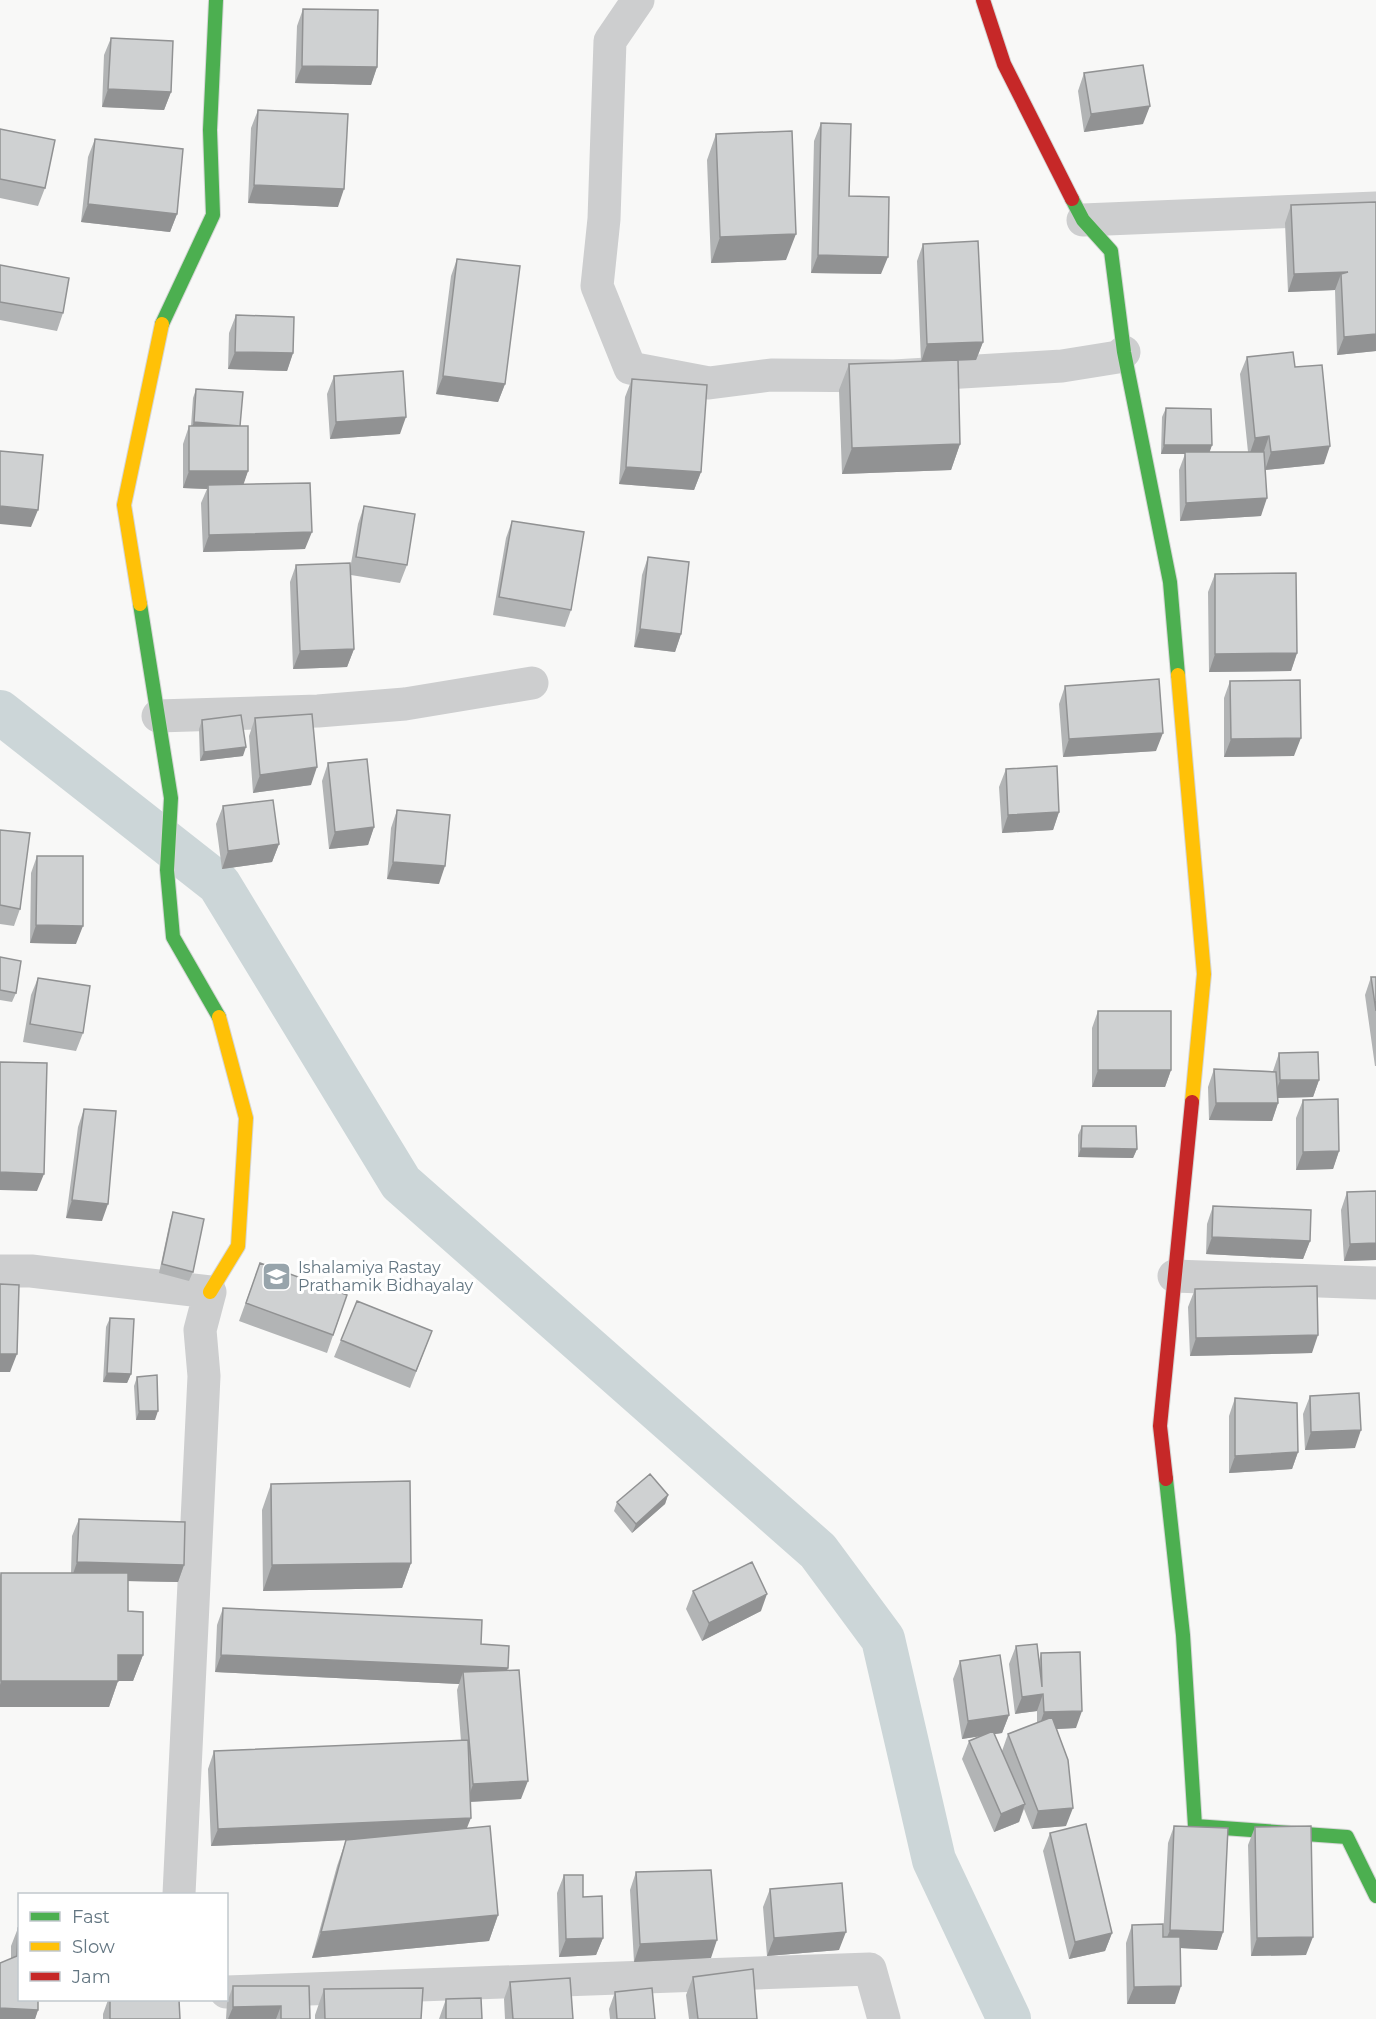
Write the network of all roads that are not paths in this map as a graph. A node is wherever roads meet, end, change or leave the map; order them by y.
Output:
1 (216, 0) edge
2 (638, 0) edge
3 (983, 0) edge
4 (1376, 208) edge
5 (1083, 220) junction
6 (1124, 352) junction
7 (532, 682) dead end
8 (158, 716) junction
9 (0, 1271) edge
10 (1174, 1276) junction
11 (1376, 1283) edge
12 (210, 1292) junction
13 (178, 1893) edge
14 (1376, 1896) edge
15 (228, 1992) edge
16 (884, 2019) edge

1 - 8 street
2 - 6 street
3 - 5 street
4 - 5 street
5 - 6 street
6 - 10 street
7 - 8 street
8 - 12 street
9 - 12 street
10 - 11 street
10 - 14 street
12 - 13 street
15 - 16 street

